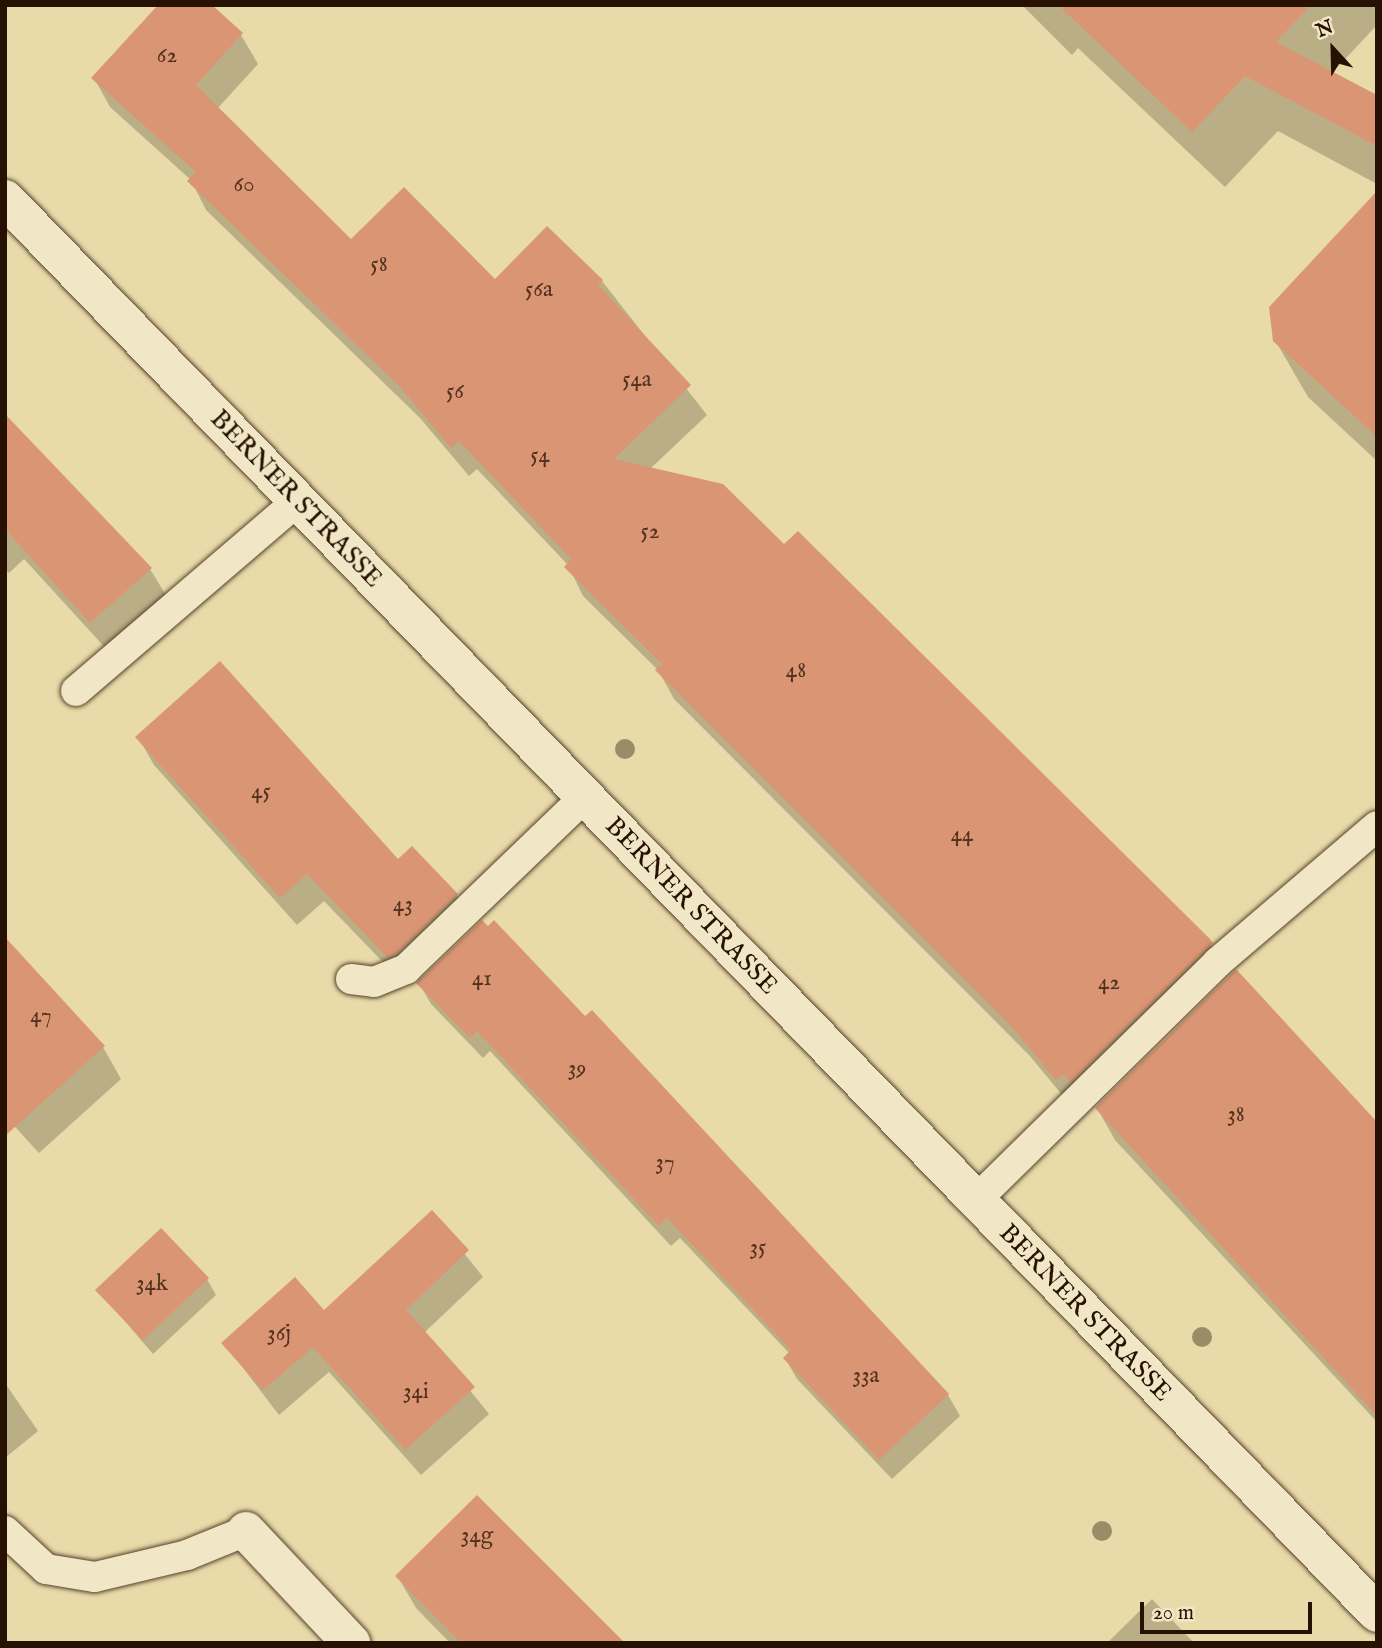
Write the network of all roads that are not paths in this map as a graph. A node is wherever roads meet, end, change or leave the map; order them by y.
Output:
1 (5, 199) edge
2 (298, 501) junction
3 (76, 691) dead end
4 (585, 797) junction
5 (1377, 826) edge
6 (351, 979) dead end
7 (975, 1200) junction
8 (5, 1531) edge
9 (246, 1531) joint
10 (1377, 1613) edge
11 (351, 1643) edge

1 - 2 main road, BERNER STRASSE
2 - 3 lane
2 - 4 main road, BERNER STRASSE
4 - 6 lane
4 - 7 main road, BERNER STRASSE
5 - 7 lane
7 - 10 main road, BERNER STRASSE
8 - 9 lane
9 - 11 main road

